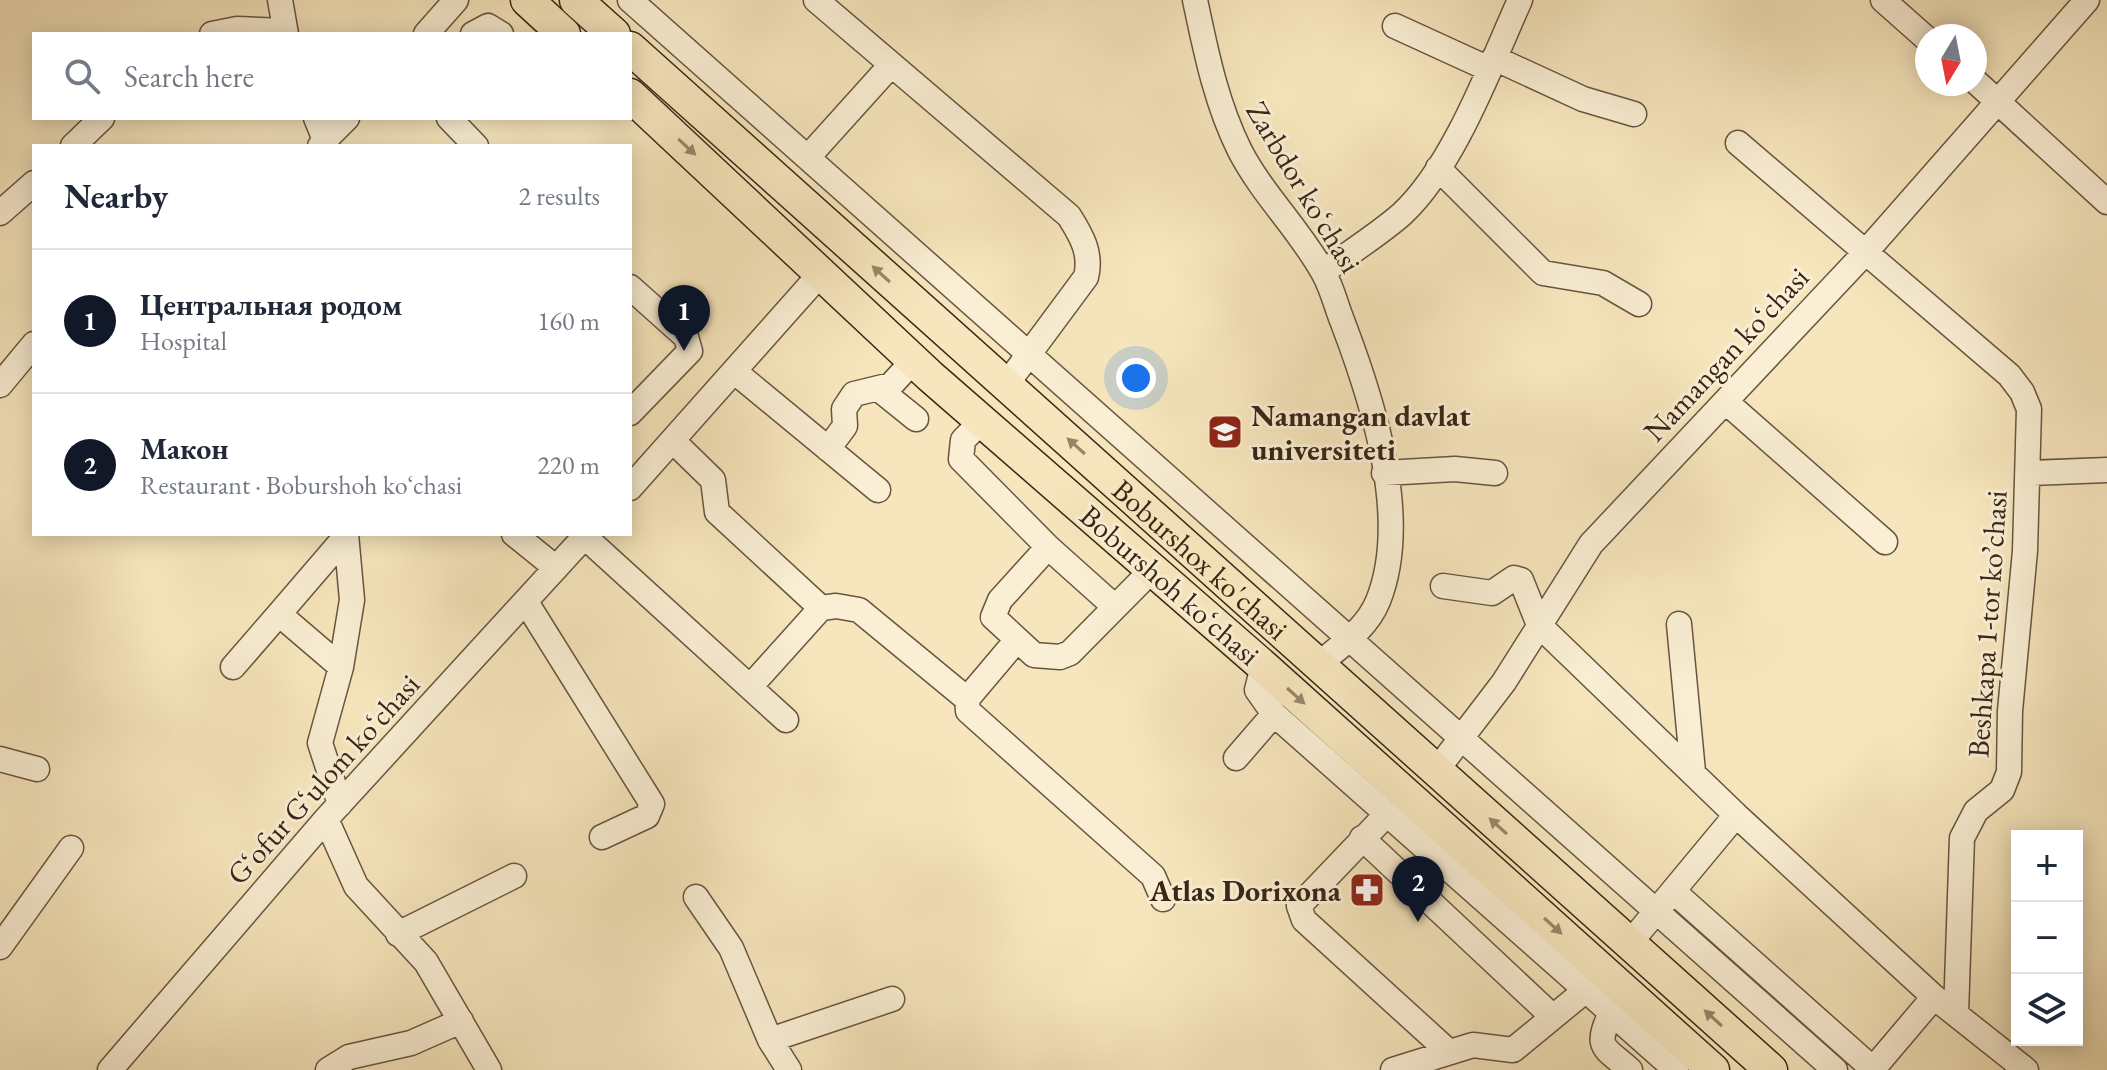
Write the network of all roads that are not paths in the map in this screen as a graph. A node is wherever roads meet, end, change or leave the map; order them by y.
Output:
1 (280, 0) edge
2 (456, 0) edge
3 (527, 0) edge
4 (576, 0) edge
5 (816, 0) edge
6 (1195, 0) edge
7 (1520, 0) edge
8 (1883, 0) edge
9 (2087, 0) edge
10 (633, 2) edge
11 (1395, 26) dead end
12 (1915, 28) edge
13 (222, 32) edge
14 (285, 32) edge
15 (428, 32) edge
16 (477, 32) edge
17 (498, 32) edge
18 (562, 32) edge
19 (611, 32) edge
20 (620, 32) edge
21 (632, 51) edge
22 (1492, 64) junction
23 (891, 65) junction
24 (1987, 92) edge
25 (632, 97) edge
26 (1996, 100) junction
27 (1634, 114) dead end
28 (100, 120) edge
29 (344, 120) edge
30 (451, 120) edge
31 (320, 135) edge
32 (1738, 143) dead end
33 (75, 144) edge
34 (474, 144) edge
35 (802, 151) junction
36 (1438, 168) junction
37 (769, 174) junction
38 (32, 185) edge
39 (2107, 202) edge
40 (0, 213) edge
41 (848, 244) junction
42 (1864, 254) junction
43 (822, 272) junction
44 (1323, 272) junction
45 (632, 289) edge
46 (1639, 304) dead end
47 (32, 346) edge
48 (1029, 350) junction
49 (914, 360) junction
50 (735, 372) junction
51 (0, 385) edge
52 (1006, 385) junction
53 (880, 390) junction
54 (1726, 402) junction
55 (632, 411) edge
56 (916, 419) dead end
57 (982, 421) junction
58 (673, 441) junction
59 (828, 449) junction
60 (2107, 470) edge
61 (1384, 473) junction
62 (1495, 473) dead end
63 (2029, 473) junction
64 (632, 486) edge
65 (878, 490) dead end
66 (1222, 522) junction
67 (345, 536) edge
68 (346, 536) edge
69 (516, 536) edge
70 (585, 536) edge
71 (587, 536) edge
72 (1885, 542) dead end
73 (1048, 547) junction
74 (1196, 553) junction
75 (556, 568) junction
76 (1153, 569) junction
77 (1443, 586) dead end
78 (526, 602) junction
79 (1115, 607) junction
80 (821, 608) junction
81 (279, 614) junction
82 (1679, 624) dead end
83 (1539, 625) junction
84 (1350, 638) junction
85 (1016, 641) junction
86 (1320, 663) junction
87 (1263, 666) junction
88 (233, 667) dead end
89 (341, 667) junction
90 (750, 687) junction
91 (1407, 688) junction
92 (967, 699) junction
93 (1274, 714) junction
94 (1380, 719) junction
95 (786, 720) dead end
96 (1462, 737) junction
97 (1236, 758) dead end
98 (0, 759) edge
99 (37, 769) dead end
100 (1436, 771) junction
101 (1693, 772) junction
102 (333, 812) junction
103 (1387, 814) junction
104 (1736, 815) junction
105 (1552, 818) junction
106 (602, 837) dead end
107 (1362, 838) junction
108 (71, 848) dead end
109 (1525, 851) junction
110 (514, 876) dead end
111 (1673, 891) junction
112 (696, 897) dead end
113 (1163, 899) dead end
114 (1657, 911) junction
115 (398, 934) junction
116 (1629, 944) junction
117 (0, 947) edge
118 (1597, 982) junction
119 (1934, 997) junction
120 (892, 999) dead end
121 (1611, 1012) junction
122 (1956, 1013) junction
123 (1553, 1017) junction
124 (461, 1021) junction
125 (770, 1040) junction
126 (1449, 1052) junction
127 (110, 1070) edge
128 (328, 1070) edge
129 (489, 1070) edge
130 (789, 1070) edge
131 (1393, 1070) edge
132 (1630, 1070) edge
133 (1676, 1070) edge
134 (1713, 1070) edge
135 (1771, 1070) edge
136 (1835, 1070) edge
137 (1874, 1070) edge
138 (2026, 1070) edge

1 - 14 street
2 - 15 street
3 - 18 main road
4 - 19 main road, Boburshox ko'chasi
5 - 23 street
6 - 44 street, Zarbdor koʻchasi
7 - 22 street
8 - 12 street
9 - 26 street, Namangan koʻchasi
10 - 20 street
10 - 35 street
11 - 22 street
13 - 14 street
16 - 17 street
21 - 37 main road, Boburshox ko'chasi
22 - 27 street
22 - 36 street
23 - 35 street
23 - 48 street
24 - 26 street
25 -> 43 main road, Boburshoh koʻchasi
26 - 39 street
26 - 42 street, Namangan koʻchasi
28 - 33 street
29 - 31 street
30 - 34 street
32 - 42 street, Beshkapa 1-tor koʼchasi
35 - 37 street
35 - 48 street
36 - 44 street
36 - 46 street
37 - 41 main road, Boburshox ko'chasi
38 - 40 street
41 - 43 main road
52 -> 41 main road, Boburshox ko'chasi
42 - 54 street, Namangan koʻchasi
42 - 63 street, Beshkapa 1-tor koʼchasi
43 - 49 main road, Boburshoh koʻchasi
43 - 50 street
44 - 61 street, Zarbdor koʻchasi
45 - 55 street
47 - 51 street
48 - 52 street
48 - 66 street
49 - 53 street
49 - 57 main road, Boburshoh koʻchasi
50 - 58 street
50 - 59 street
74 -> 52 main road, Boburshox ko'chasi
53 - 56 street
53 - 59 street
54 - 72 street
54 - 83 street, Namangan koʻchasi
57 - 73 street
57 - 76 main road, Boburshoh koʻchasi
58 - 64 street
58 - 80 street
59 - 65 street
60 - 63 street
61 - 62 street
61 - 84 street, Zarbdor koʻchasi
63 - 122 street, Beshkapa 1-tor koʼchasi
66 - 74 street
66 - 84 street
67 - 81 street
68 - 89 street
69 - 75 street
70 - 75 street, Gʻofur Gʻulom koʻchasi
71 - 90 street
73 - 79 street
73 - 85 street
74 - 86 main road, Boburshox ko'chasi
75 - 78 street, Gʻofur Gʻulom koʻchasi
76 - 79 street
76 - 87 main road, Boburshoh koʻchasi
77 - 83 street
78 - 102 street, Gʻofur Gʻulom koʻchasi
78 - 106 street
79 - 85 street
80 - 90 street
80 - 92 street
81 - 88 street
81 - 89 street
82 - 101 street
83 - 96 street, Namangan koʻchasi
83 - 101 street
84 - 86 street, Zarbdor koʻchasi
84 - 91 street
85 - 92 street
86 - 94 main road, Boburshox ko'chasi
87 - 93 street
87 -> 118 main road, Boburshoh koʻchasi
89 - 102 street
90 - 95 street
91 - 94 street
91 - 96 street
92 - 113 street
93 - 97 street
93 - 103 street
94 - 100 main road, Boburshox ko'chasi
96 - 100 street, Namangan koʻchasi
96 - 105 street
98 - 99 street
109 -> 100 main road, Boburshox ko'chasi
101 - 104 street
102 - 115 street
102 - 127 street, Gʻofur Gʻulom koʻchasi
103 - 107 street
103 - 118 street
104 - 111 street
104 - 119 street
105 - 109 street
105 - 114 street
107 - 123 street
107 - 126 street
108 - 117 street
109 - 116 main road, Boburshox ko'chasi
110 - 115 street
111 - 114 street
111 - 137 street
112 - 125 street
114 - 116 street
114 - 136 street
115 - 124 street
135 -> 116 main road, Boburshox ko'chasi
118 - 121 street
118 - 123 street
118 - 134 main road, Boburshoh koʻchasi
119 - 122 street
119 - 137 street
120 - 125 street
121 - 132 street
121 - 133 street
122 - 138 street
123 - 126 street
124 - 128 street
124 - 129 street
125 - 130 street
126 - 131 street

